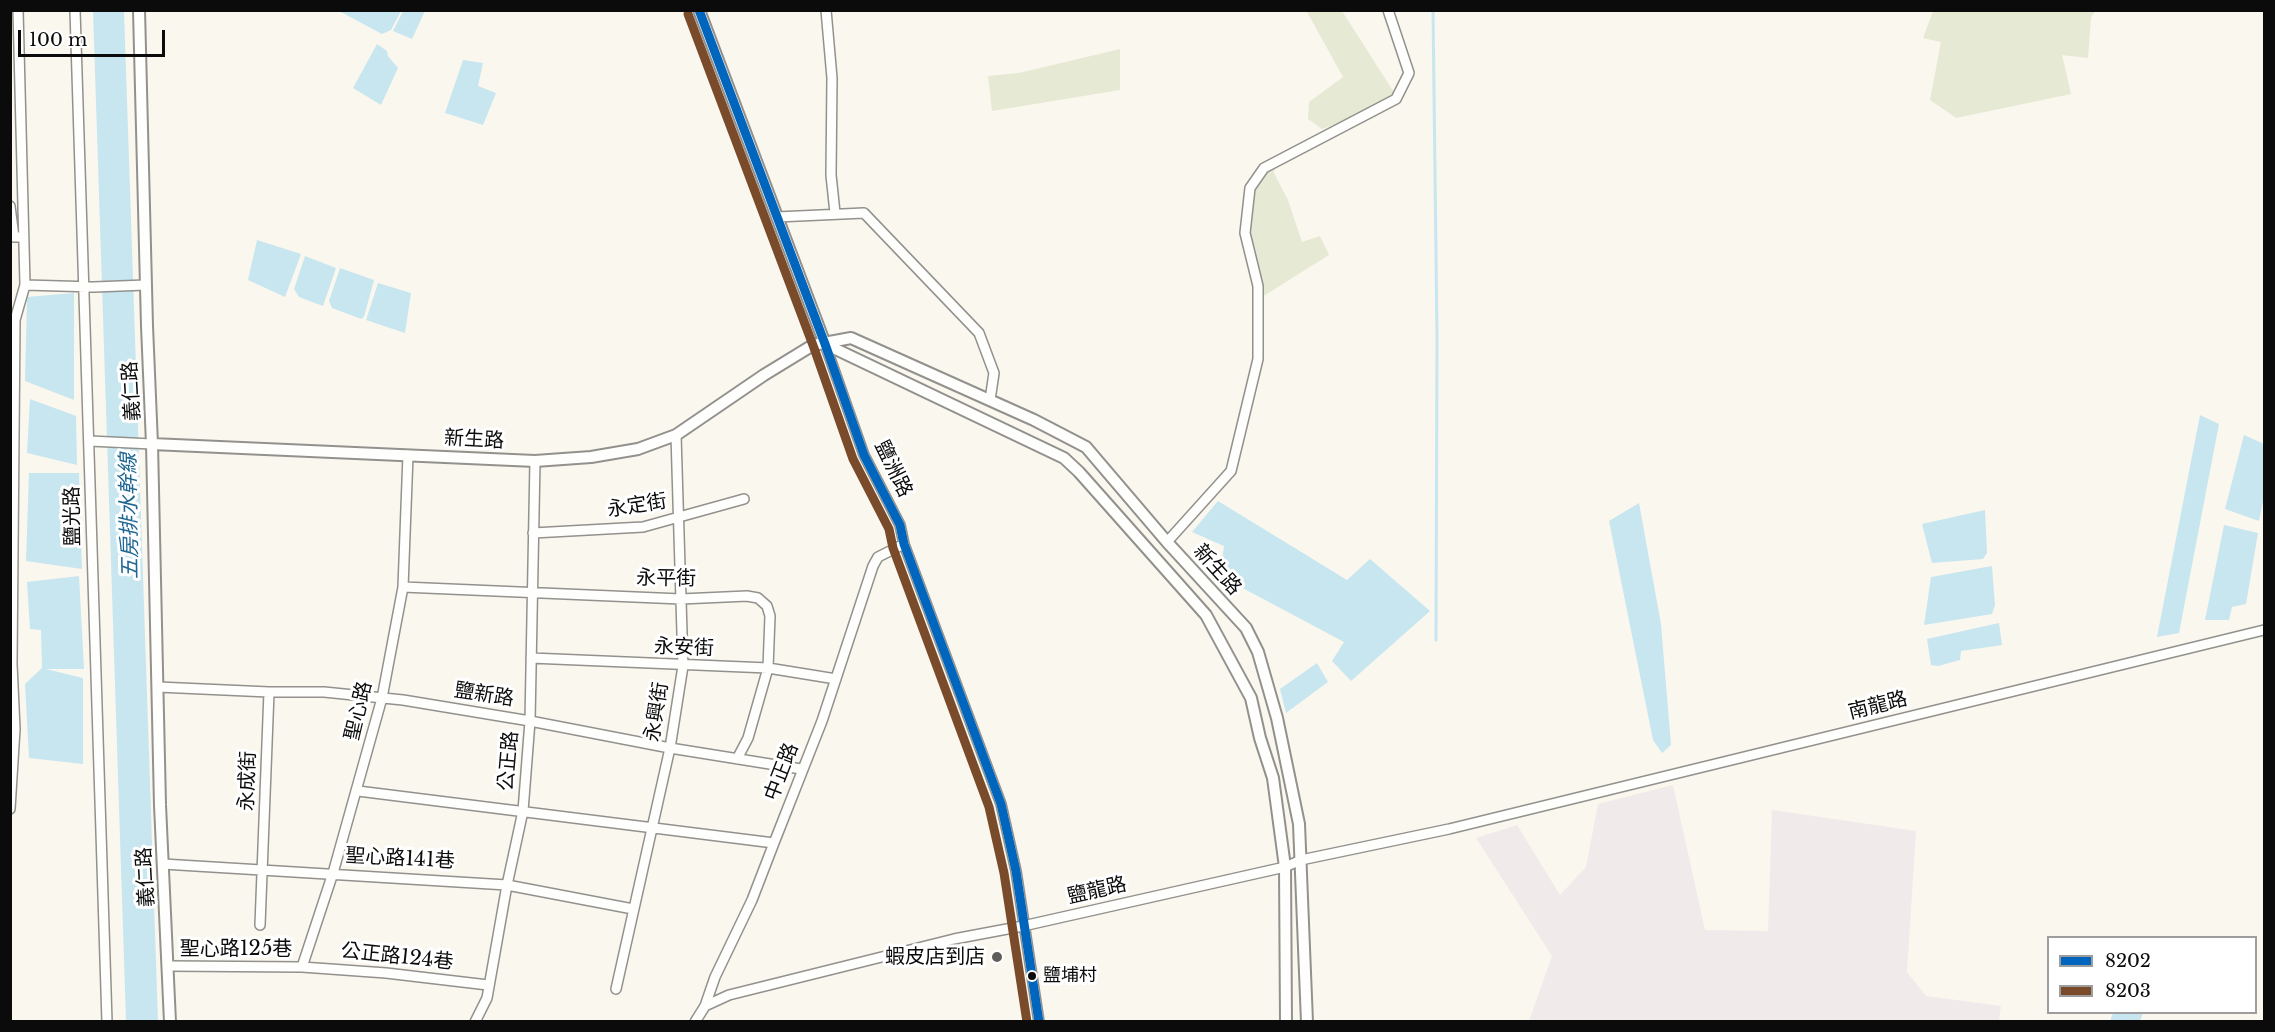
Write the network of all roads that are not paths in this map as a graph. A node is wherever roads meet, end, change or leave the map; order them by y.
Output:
1 (18, 10) edge
2 (75, 10) edge
3 (139, 10) edge
4 (699, 10) edge
5 (826, 10) edge
6 (1388, 10) edge
7 (10, 206) edge
8 (835, 213) junction
9 (777, 217) junction
10 (23, 237) junction
11 (25, 285) junction
12 (83, 286) junction
13 (143, 286) junction
14 (825, 344) junction
15 (990, 400) junction
16 (676, 435) junction
17 (90, 441) junction
18 (152, 444) junction
19 (408, 455) junction
20 (535, 461) junction
21 (744, 499) dead end
22 (680, 518) junction
23 (533, 533) junction
24 (1167, 542) junction
25 (904, 544) junction
26 (403, 587) junction
27 (532, 592) junction
28 (681, 599) junction
29 (2265, 630) edge
30 (531, 658) junction
31 (11, 664) edge
32 (683, 666) junction
33 (768, 668) junction
34 (836, 679) junction
35 (158, 687) junction
36 (269, 692) junction
37 (382, 699) junction
38 (530, 721) junction
39 (670, 748) junction
40 (737, 759) junction
41 (801, 770) junction
42 (358, 791) junction
43 (10, 809) edge
44 (523, 811) junction
45 (1499, 816) joint
46 (652, 828) junction
47 (774, 843) junction
48 (1301, 860) junction
49 (163, 864) junction
50 (1285, 867) junction
51 (263, 870) junction
52 (333, 873) junction
53 (507, 885) junction
54 (633, 909) junction
55 (260, 925) dead end
56 (1023, 926) junction
57 (169, 966) junction
58 (302, 967) junction
59 (488, 985) junction
60 (616, 988) dead end
61 (705, 1006) junction
62 (107, 1022) edge
63 (170, 1022) edge
64 (475, 1022) edge
65 (695, 1022) edge
66 (1039, 1022) edge
67 (1286, 1022) edge
68 (1306, 1022) edge

1 - 10 street
2 - 12 street, 鹽光路
3 - 13 street, 義仁路
4 - 9 street, 鹽洲路
5 - 8 street
6 - 24 street
7 - 10 street
8 - 9 street
8 - 15 street
9 - 14 street, 鹽洲路
10 - 11 street
11 - 12 street
11 - 31 street
12 - 13 street
12 - 17 street, 鹽光路
13 - 18 street, 義仁路
14 - 15 street, 新生路
14 - 16 street, 新生路
14 - 25 street, 鹽洲路
14 - 50 street, 新生路
15 - 24 street, 新生路
16 - 20 street, 新生路
16 - 22 street, 永興街
17 - 18 street, 新生路
17 - 62 street, 鹽光路
18 - 19 street, 新生路
18 - 35 street, 義仁路
19 - 20 street, 新生路
19 - 26 street, 聖心路
20 - 23 street, 公正路
21 - 22 street, 永定街
22 - 23 street, 永定街
22 - 28 street, 永興街
23 - 27 street, 公正路
24 - 48 street, 新生路
25 - 34 street, 中正路
25 - 56 street, 鹽洲路
26 - 27 street, 永平街
26 - 37 street, 聖心路
27 - 28 street, 永平街
27 - 30 street, 公正路
28 - 32 street, 永興街
28 - 33 street, 永平街
29 - 45 street, 南龍路
30 - 32 street, 永安街
30 - 38 street, 公正路
31 - 43 street
32 - 33 street, 永安街
32 - 39 street, 永興街
33 - 34 street, 永安街
33 - 40 street, 永平街
34 - 41 street, 中正路
35 - 36 street, 鹽新路
35 - 49 street, 義仁路
36 - 37 street, 鹽新路
36 - 51 street, 永成街
37 - 38 street, 鹽新路
37 - 42 street, 聖心路
38 - 39 street, 鹽新路
38 - 44 street, 公正路
39 - 40 street, 鹽新路
39 - 46 street, 永興街
40 - 41 street, 鹽新路
41 - 47 street, 中正路
42 - 44 street
42 - 52 street, 聖心路
44 - 46 street
44 - 53 street, 公正路
45 - 48 street, 鹽龍路
46 - 47 street
46 - 54 street, 永興街
47 - 61 street, 中正路
48 - 50 street, 鹽龍路
48 - 68 street, 新生路
49 - 51 street, 聖心路141巷
49 - 57 street, 義仁路
50 - 56 street, 鹽龍路
50 - 67 street, 新生路
51 - 52 street, 聖心路141巷
51 - 55 street, 永成街
52 - 53 street, 聖心路141巷
52 - 58 street, 聖心路
53 - 54 street, 聖心路141巷
53 - 59 street, 公正路
54 - 60 street, 永興街
56 - 61 street, 鹽龍路
56 - 66 street, 鹽洲路
57 - 58 street, 聖心路125巷
57 - 63 street, 義仁路
58 - 59 street, 公正路124巷
59 - 64 street, 公正路
61 - 65 street, 中正路

